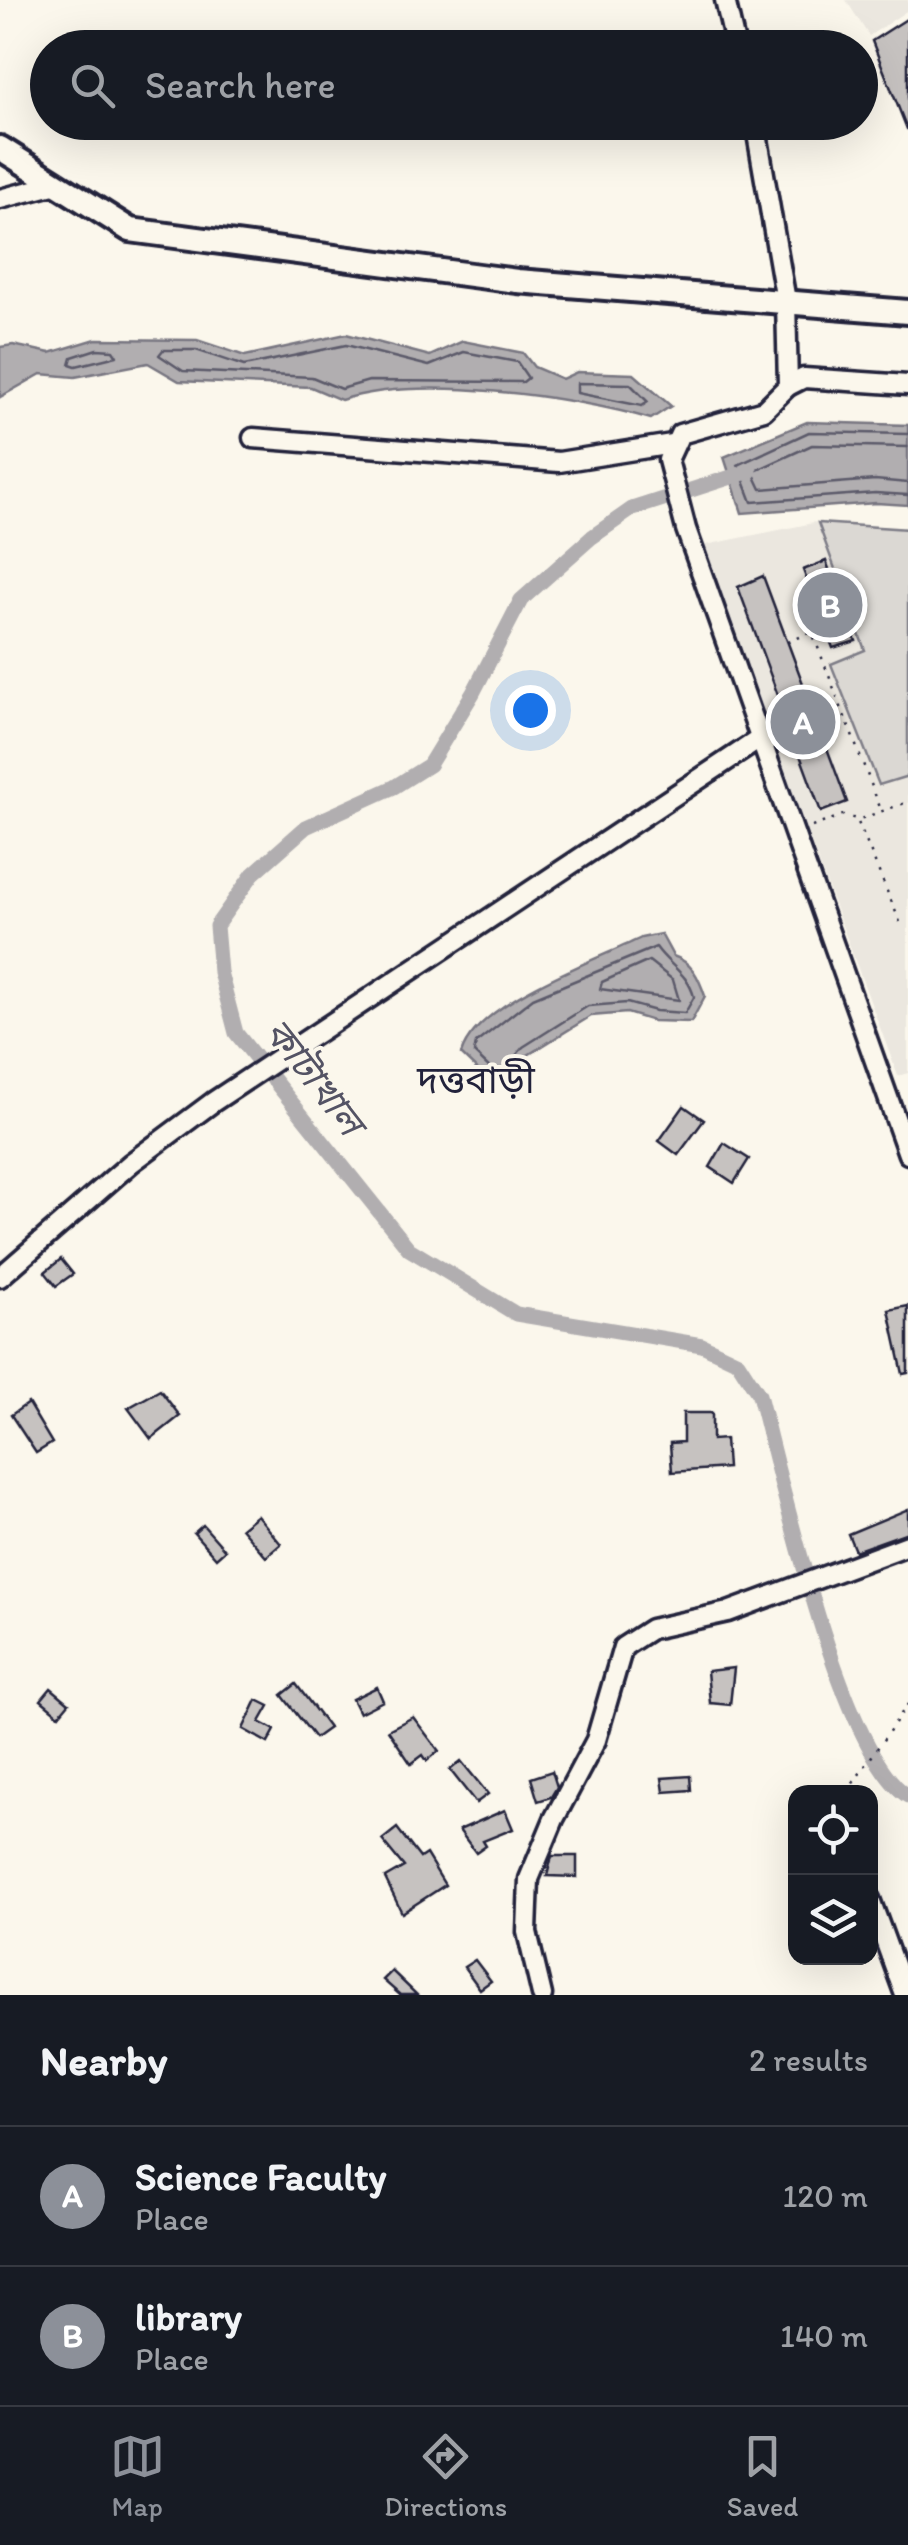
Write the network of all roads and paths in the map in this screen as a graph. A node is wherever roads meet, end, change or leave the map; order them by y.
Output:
1 (725, 0) edge
2 (732, 30) edge
3 (757, 140) edge
4 (0, 148) edge
5 (56, 184) junction
6 (0, 199) edge
7 (786, 301) junction
8 (908, 312) edge
9 (908, 385) edge
10 (788, 386) junction
11 (253, 438) dead end
12 (670, 452) junction
13 (788, 642) dead end
14 (760, 738) junction
15 (908, 802) edge
16 (881, 810) junction
17 (858, 820) junction
18 (794, 833) junction
19 (900, 922) dead end
20 (908, 1088) edge
21 (887, 1095) junction
22 (908, 1154) edge
23 (0, 1277) edge
24 (908, 1544) edge
25 (908, 1704) edge
26 (906, 1711) edge
27 (852, 1785) edge
28 (878, 1922) edge
29 (542, 1995) edge
30 (904, 1995) edge

1 - 2 street
3 - 7 street
4 - 5 street
5 - 6 street
5 - 7 street
7 - 8 street
7 - 10 street
9 - 10 street
10 - 12 street
11 - 12 street
12 - 14 street
13 - 16 path
14 - 18 street
14 - 23 street
15 - 16 path
16 - 17 path
17 - 18 path
17 - 19 path
18 - 21 street
20 - 21 street
21 - 22 street
24 - 29 street
25 - 26 path
26 - 27 path
28 - 30 street

